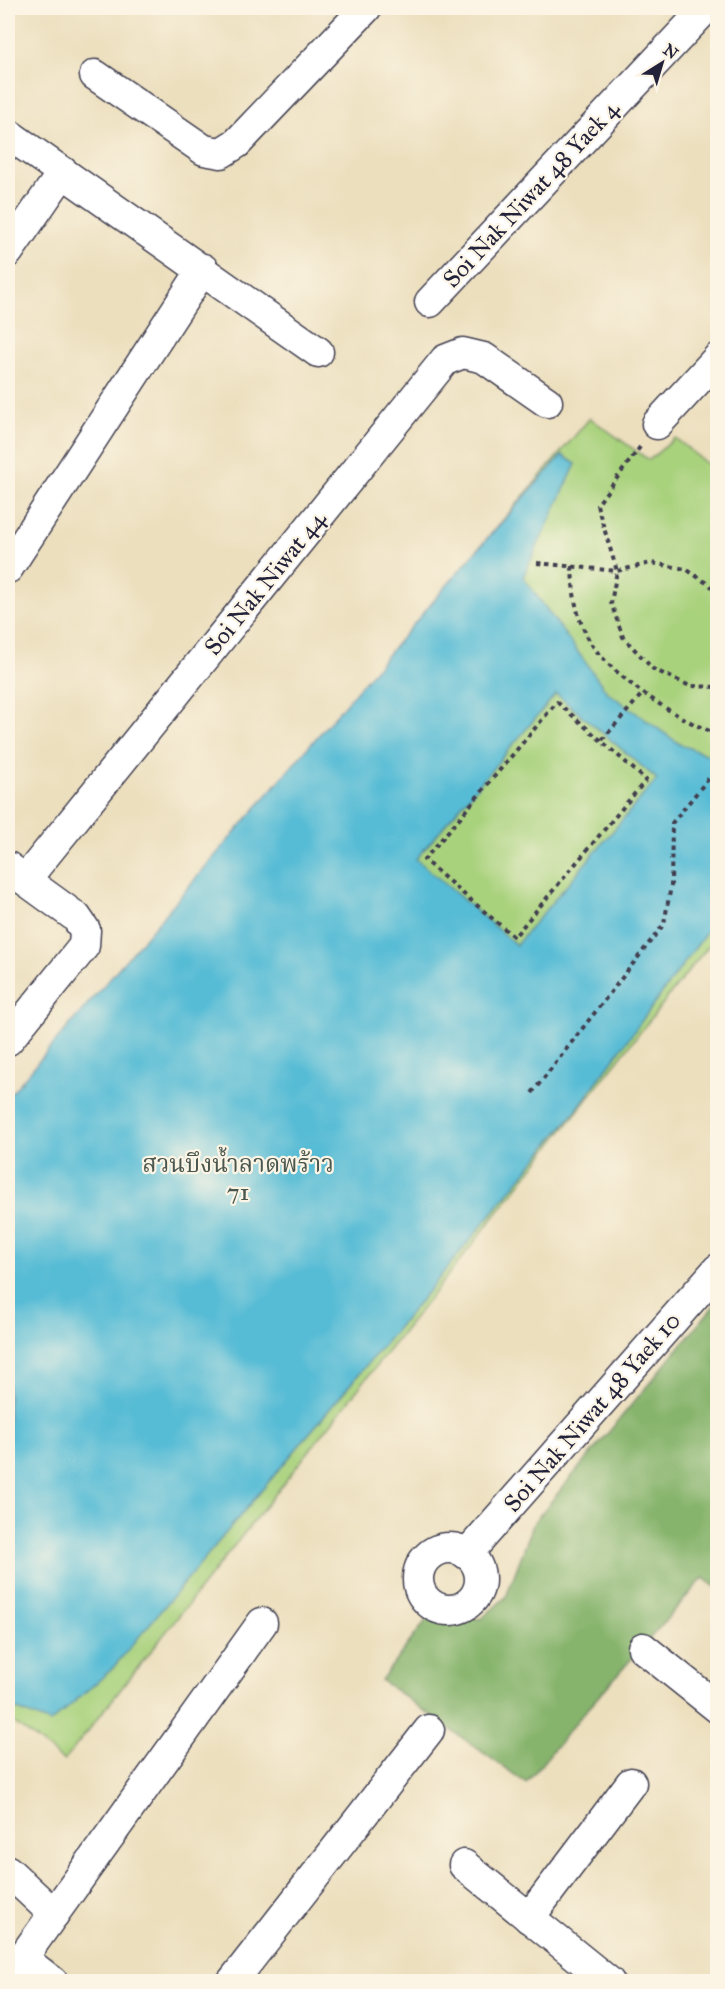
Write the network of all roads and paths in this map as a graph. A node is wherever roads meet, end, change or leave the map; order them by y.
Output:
1 (366, 8) edge
2 (706, 8) edge
3 (95, 75) dead end
4 (8, 134) edge
5 (63, 172) junction
6 (8, 252) edge
7 (203, 269) junction
8 (430, 302) dead end
9 (318, 352) dead end
10 (717, 358) edge
11 (547, 402) dead end
12 (657, 424) joint
13 (537, 563) dead end
14 (572, 566) junction
15 (8, 568) edge
16 (617, 571) junction
17 (717, 591) edge
18 (717, 687) edge
19 (643, 693) junction
20 (717, 734) edge
21 (603, 739) junction
22 (717, 767) edge
23 (16, 873) edge
24 (8, 1040) edge
25 (532, 1093) dead end
26 (717, 1269) edge
27 (467, 1554) dead end
28 (262, 1623) dead end
29 (643, 1648) dead end
30 (717, 1708) edge
31 (429, 1730) dead end
32 (631, 1783) dead end
33 (465, 1865) dead end
34 (8, 1871) edge
35 (54, 1914) junction
36 (529, 1918) junction
37 (15, 1968) edge
38 (53, 1982) edge
39 (232, 1982) edge
40 (609, 1982) edge

1 - 3 street
2 - 8 street, Soi Nak Niwat 48 Yaek 4
4 - 5 street
5 - 6 street
5 - 7 street
7 - 9 street
7 - 15 street
10 - 12 street
11 - 23 street, Soi Nak Niwat 44
12 - 16 path
13 - 14 path
14 - 16 path
14 - 19 path
16 - 17 path
16 - 18 path
19 - 20 path
19 - 21 path
21 - 21 path
22 - 25 path
23 - 24 street
26 - 27 street, Soi Nak Niwat 48 Yaek 10
28 - 35 street
29 - 30 street
31 - 39 street
32 - 36 street
33 - 36 street
34 - 35 street
35 - 37 street
36 - 40 street
37 - 38 street

